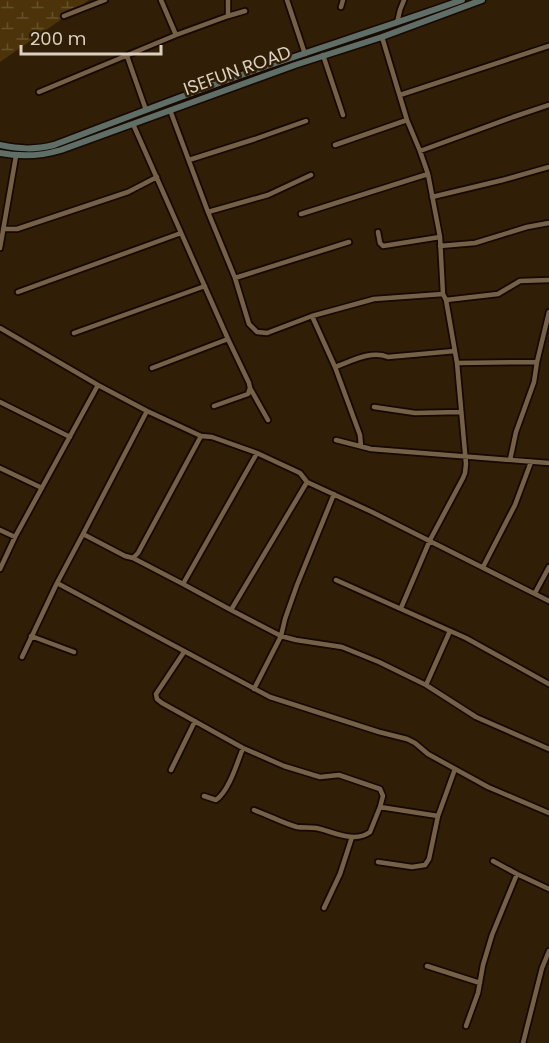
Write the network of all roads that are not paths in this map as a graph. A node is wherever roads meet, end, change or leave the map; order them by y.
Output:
1 (105, 0) edge
2 (161, 0) edge
3 (228, 0) edge
4 (287, 0) edge
5 (343, 0) edge
6 (404, 0) edge
7 (462, 0) edge
8 (482, 0) edge
9 (341, 7) dead end
10 (245, 11) dead end
11 (64, 16) dead end
12 (228, 16) junction
13 (398, 23) junction
14 (176, 35) junction
15 (382, 37) junction
16 (549, 46) edge
17 (305, 54) junction
18 (127, 56) junction
19 (323, 56) junction
20 (39, 92) dead end
21 (400, 94) junction
22 (549, 105) edge
23 (146, 110) junction
24 (170, 110) junction
25 (344, 115) dead end
26 (306, 120) dead end
27 (407, 120) junction
28 (133, 124) junction
29 (88, 136) junction
30 (0, 145) edge
31 (335, 145) dead end
32 (420, 150) junction
33 (0, 153) edge
34 (16, 156) junction
35 (189, 160) junction
36 (549, 167) edge
37 (428, 174) junction
38 (311, 175) dead end
39 (157, 177) junction
40 (432, 197) junction
41 (7, 210) junction
42 (0, 211) edge
43 (208, 212) junction
44 (301, 214) dead end
45 (549, 223) edge
46 (3, 229) junction
47 (378, 232) dead end
48 (182, 233) junction
49 (440, 237) junction
50 (350, 242) dead end
51 (440, 246) junction
52 (0, 248) edge
53 (235, 278) junction
54 (549, 280) edge
55 (205, 286) junction
56 (18, 292) dead end
57 (443, 294) junction
58 (446, 300) junction
59 (549, 312) edge
60 (312, 315) junction
61 (0, 328) edge
62 (74, 333) dead end
63 (228, 339) junction
64 (455, 351) junction
65 (537, 362) junction
66 (457, 363) junction
67 (335, 367) junction
68 (152, 368) dead end
69 (98, 385) junction
70 (250, 388) junction
71 (0, 402) edge
72 (214, 406) dead end
73 (374, 407) dead end
74 (147, 411) junction
75 (460, 412) junction
76 (268, 420) dead end
77 (201, 436) junction
78 (70, 437) junction
79 (336, 440) dead end
80 (361, 446) junction
81 (257, 453) junction
82 (465, 456) junction
83 (510, 460) junction
84 (531, 462) junction
85 (549, 463) edge
86 (0, 468) edge
87 (306, 482) junction
88 (42, 488) junction
89 (334, 494) junction
90 (0, 530) edge
91 (83, 534) junction
92 (15, 537) junction
93 (430, 540) junction
94 (133, 558) junction
95 (483, 567) junction
96 (549, 567) edge
97 (0, 569) edge
98 (336, 580) dead end
99 (57, 583) junction
100 (183, 584) junction
101 (536, 593) junction
102 (549, 601) edge
103 (401, 608) junction
104 (231, 610) junction
105 (450, 631) junction
106 (31, 636) junction
107 (281, 636) junction
108 (74, 652) dead end
109 (184, 652) junction
110 (22, 657) dead end
111 (549, 684) edge
112 (426, 685) junction
113 (254, 689) junction
114 (195, 721) junction
115 (243, 748) junction
116 (549, 749) edge
117 (455, 769) junction
118 (171, 770) dead end
119 (204, 796) dead end
120 (380, 807) junction
121 (254, 810) dead end
122 (549, 813) edge
123 (438, 816) junction
124 (352, 837) junction
125 (493, 861) dead end
126 (378, 862) dead end
127 (517, 874) junction
128 (549, 889) edge
129 (324, 908) dead end
130 (549, 951) edge
131 (427, 966) dead end
132 (480, 983) junction
133 (466, 1026) dead end
134 (523, 1043) edge

1 - 11 street
2 - 14 street
3 - 12 street
4 - 17 street
5 - 9 street
6 - 13 street
7 - 13 street, ISEFUN ROAD
8 - 15 street, ISEFUN ROAD
10 - 12 street
12 - 14 street
13 - 17 street, ISEFUN ROAD
14 - 18 street
15 - 19 street, ISEFUN ROAD
15 - 21 street
16 - 21 street
17 - 23 street, ISEFUN ROAD
18 - 20 street
18 - 23 street
19 - 24 street, ISEFUN ROAD
19 - 25 street
21 - 27 street
22 - 32 street
23 - 29 street, ISEFUN ROAD
24 - 28 street, ISEFUN ROAD
24 - 35 street
26 - 35 street
27 - 31 street
27 - 32 street
28 - 29 street, ISEFUN ROAD
28 - 39 street
29 - 30 street, ISEFUN ROAD
29 - 34 street, ISEFUN ROAD
32 - 37 street
33 - 34 street, ISEFUN ROAD
34 - 41 street
35 - 43 street
36 - 40 street
37 - 40 street
37 - 44 street
38 - 43 street
39 - 46 street
39 - 48 street
40 - 49 street
41 - 42 street
41 - 46 street
43 - 53 street
45 - 51 street
46 - 52 street
47 - 49 street
48 - 55 street
48 - 56 street
49 - 51 street
50 - 53 street
51 - 57 street
53 - 60 street
54 - 58 street
55 - 62 street
55 - 63 street
57 - 58 street
57 - 60 street
58 - 64 street
59 - 65 street
60 - 67 street
61 - 69 street
63 - 68 street
63 - 70 street
64 - 66 street
64 - 67 street
65 - 66 street
65 - 83 street
66 - 75 street
67 - 80 street
69 - 74 street
69 - 78 street
70 - 72 street
70 - 76 street
71 - 78 street
73 - 75 street
74 - 77 street
74 - 91 street
75 - 82 street
77 - 81 street
77 - 94 street
78 - 88 street
79 - 80 street
80 - 82 street
81 - 87 street
81 - 100 street
82 - 83 street
82 - 93 street
83 - 84 street
84 - 85 street
84 - 95 street
86 - 88 street
87 - 89 street
87 - 104 street
88 - 92 street
89 - 93 street
89 - 107 street
90 - 92 street
91 - 94 street
91 - 99 street
92 - 97 street
93 - 95 street
93 - 103 street
94 - 100 street
95 - 101 street
96 - 101 street
98 - 103 street
99 - 106 street
99 - 109 street
100 - 104 street
101 - 102 street
103 - 105 street
104 - 107 street
105 - 111 street
105 - 112 street
106 - 108 street
106 - 110 street
107 - 112 street
107 - 113 street
109 - 113 street
109 - 114 street
112 - 116 street
113 - 117 street
114 - 115 street
114 - 118 street
115 - 119 street
115 - 120 street
117 - 122 street
117 - 123 street
120 - 123 street
120 - 124 street
121 - 124 street
123 - 126 street
124 - 129 street
125 - 127 street
127 - 128 street
127 - 132 street
130 - 134 street
131 - 132 street
132 - 133 street

